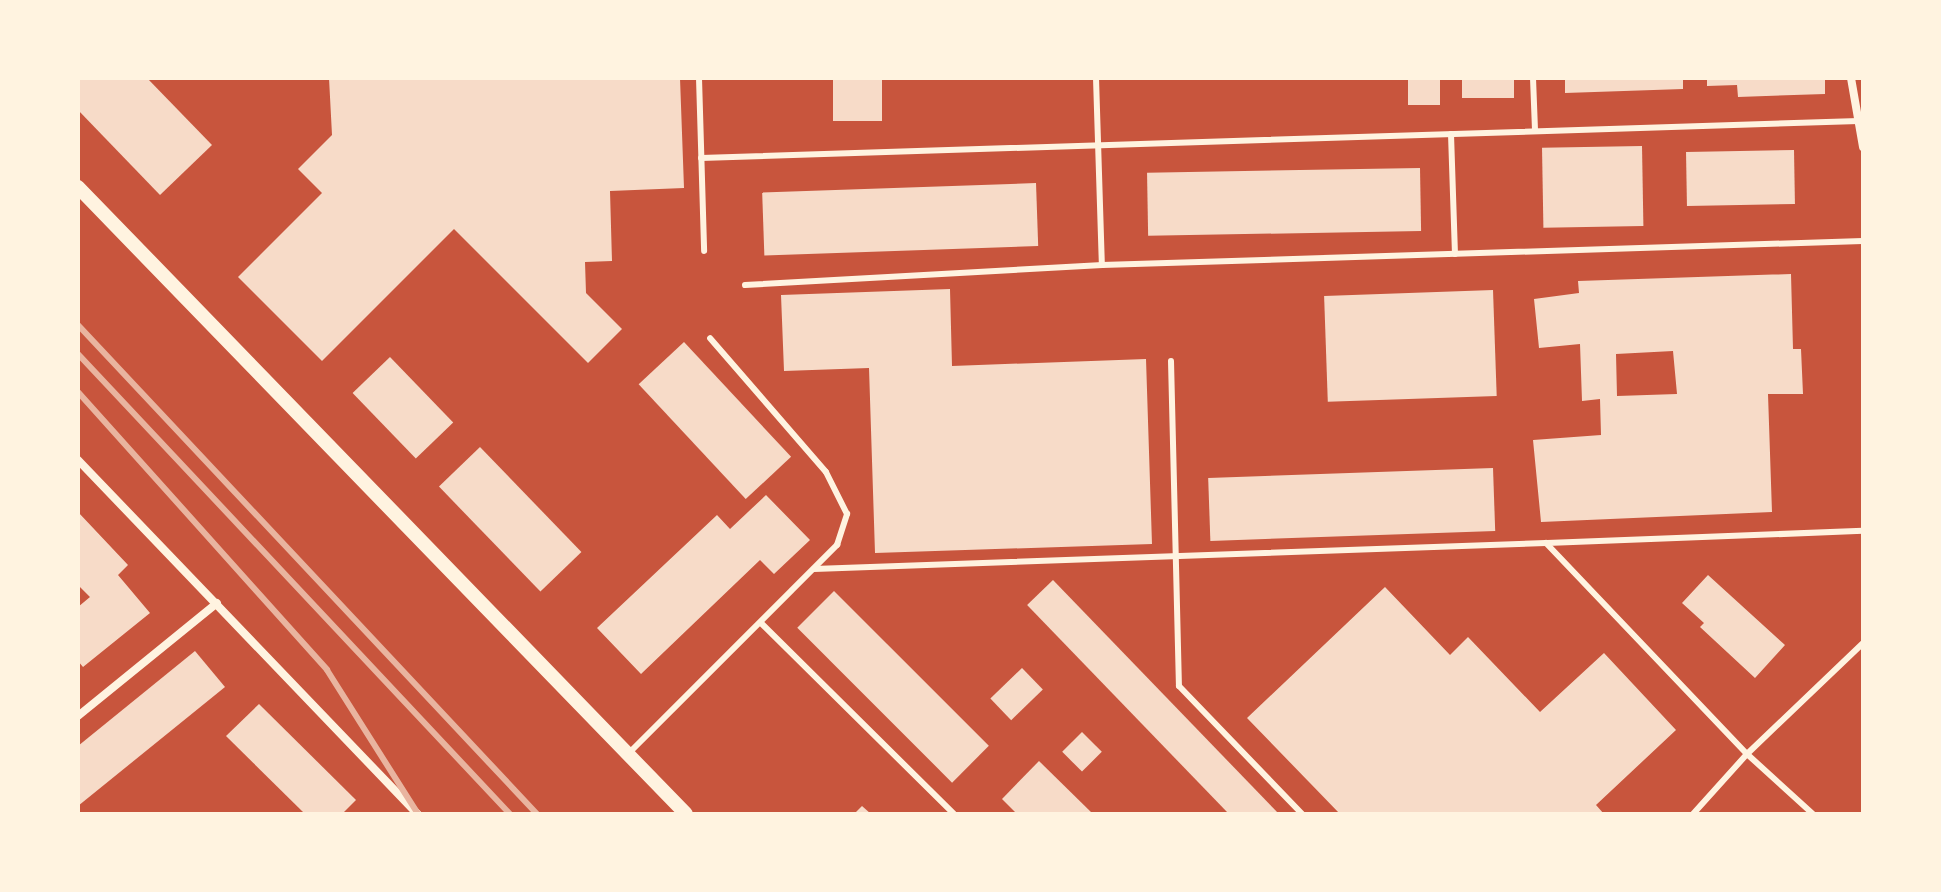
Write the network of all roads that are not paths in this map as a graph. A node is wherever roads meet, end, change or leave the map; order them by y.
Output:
1 (699, 78) edge
2 (1096, 78) edge
3 (1533, 78) edge
4 (1851, 78) edge
5 (1858, 121) junction
6 (1535, 131) junction
7 (1451, 134) junction
8 (1098, 146) junction
9 (1863, 147) edge
10 (701, 158) junction
11 (78, 187) edge
12 (1863, 241) edge
13 (704, 251) dead end
14 (1455, 254) junction
15 (1102, 265) junction
16 (745, 285) dead end
17 (710, 338) dead end
18 (1171, 361) dead end
19 (78, 460) edge
20 (1863, 531) edge
21 (1546, 543) junction
22 (1177, 557) junction
23 (814, 569) junction
24 (217, 603) junction
25 (762, 624) junction
26 (1863, 643) edge
27 (78, 716) edge
28 (628, 754) junction
29 (1747, 754) junction
30 (418, 814) edge
31 (686, 814) edge
32 (954, 814) edge
33 (1302, 814) edge
34 (1693, 814) edge
35 (1813, 814) edge

1 - 10 lane
2 - 8 lane
3 - 6 lane
4 - 5 street
5 - 6 lane
5 - 9 street
6 - 7 lane
7 - 8 lane
7 - 14 lane
8 - 10 lane
8 - 15 lane
10 - 13 lane
11 - 28 street
12 - 14 lane
14 - 15 lane
15 - 16 lane
17 - 23 lane
18 - 22 lane
19 - 24 street
20 - 21 lane
21 - 22 lane
21 - 29 lane
22 - 23 lane
22 - 33 lane
23 - 25 lane
24 - 27 street
24 - 30 street
25 - 28 lane
25 - 32 lane
26 - 29 lane
28 - 31 street
29 - 34 lane
29 - 35 lane

